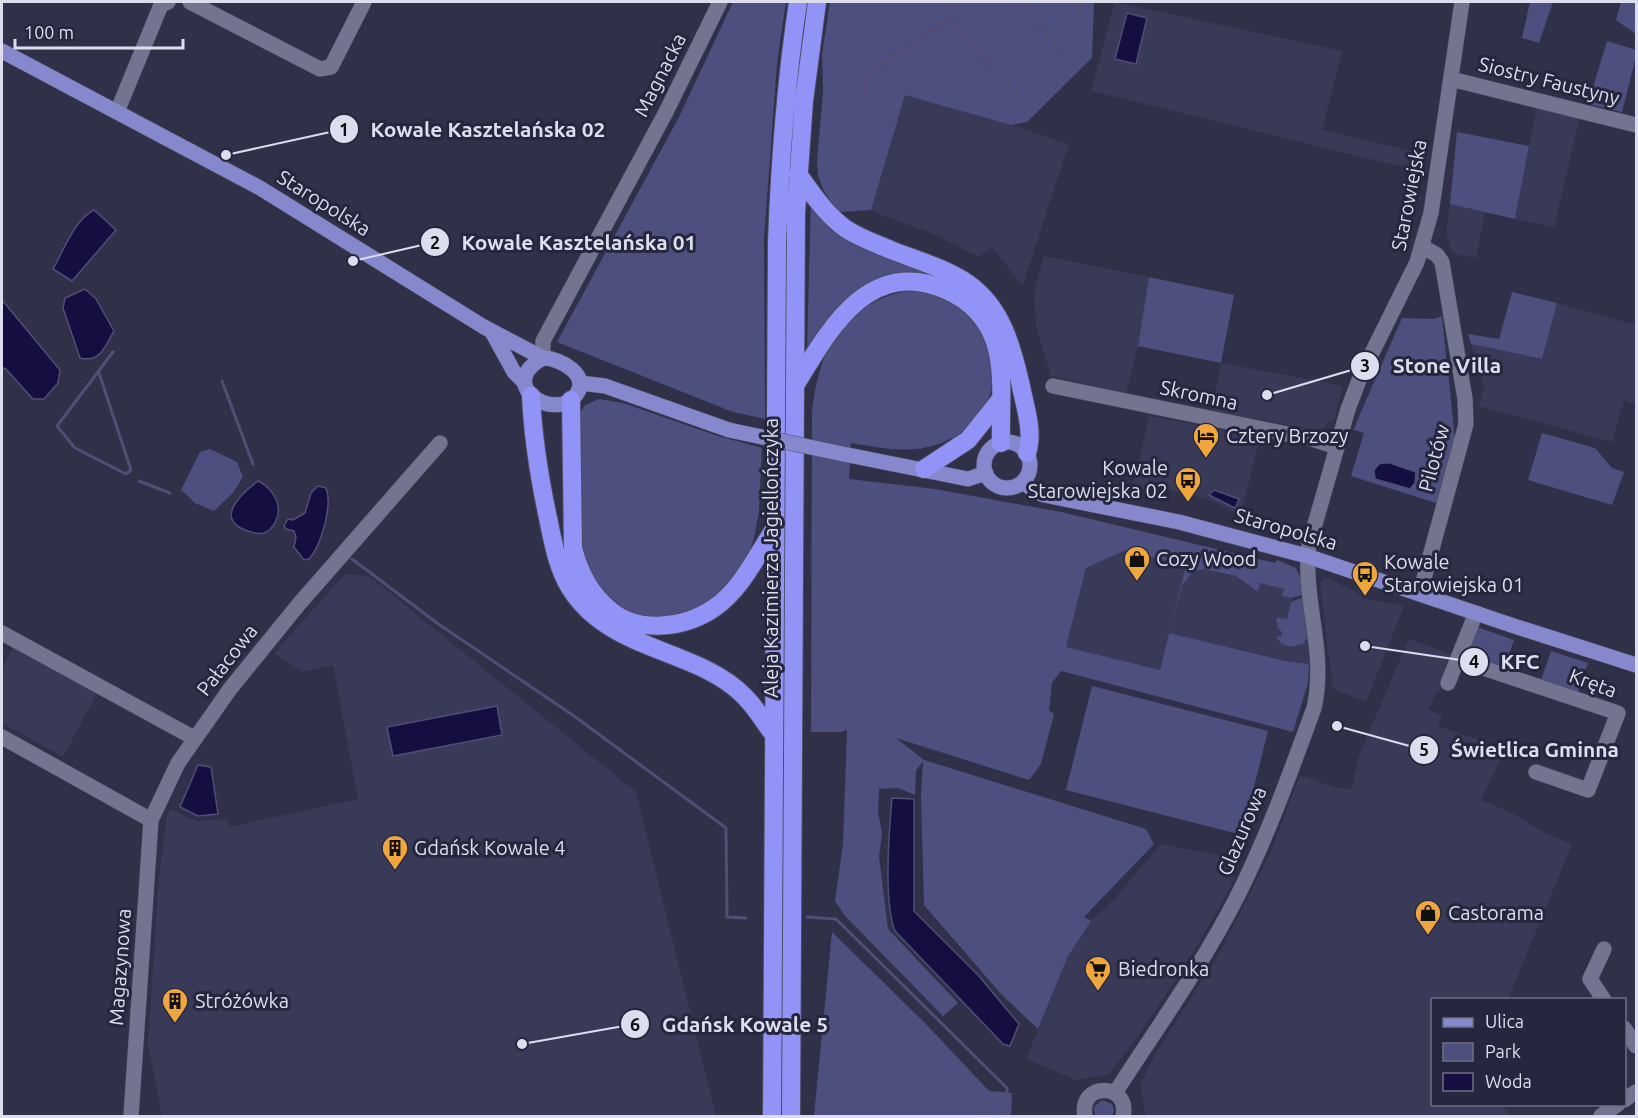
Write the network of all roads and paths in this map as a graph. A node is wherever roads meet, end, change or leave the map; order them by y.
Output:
1 (168, 2) edge
2 (190, 2) edge
3 (364, 2) edge
4 (720, 2) edge
5 (798, 2) edge
6 (817, 2) edge
7 (1462, 2) edge
8 (2, 51) edge
9 (1450, 79) junction
10 (117, 112) junction
11 (1636, 125) edge
12 (798, 174) junction
13 (1423, 247) junction
14 (492, 332) junction
15 (543, 358) junction
16 (580, 383) junction
17 (795, 384) junction
18 (1053, 387) dead end
19 (528, 389) junction
20 (571, 400) junction
21 (1000, 400) junction
22 (440, 443) dead end
23 (1001, 443) junction
24 (1336, 447) junction
25 (1027, 453) junction
26 (924, 469) junction
27 (986, 473) junction
28 (1023, 482) junction
29 (775, 528) junction
30 (1307, 556) junction
31 (1423, 582) dead end
32 (1476, 612) junction
33 (2, 633) edge
34 (1459, 660) junction
35 (1636, 665) edge
36 (1448, 683) dead end
37 (774, 735) junction
38 (2, 737) edge
39 (194, 738) junction
40 (1536, 772) dead end
41 (152, 820) junction
42 (1604, 949) dead end
43 (1603, 998) edge
44 (1626, 1032) edge
45 (1636, 1046) edge
46 (1115, 1093) junction
47 (1615, 1106) edge
48 (131, 1116) edge
49 (772, 1116) edge
50 (791, 1116) edge
51 (1085, 1116) edge
52 (1123, 1116) edge
53 (1601, 1116) edge

1 - 10 street
2 - 3 street
4 - 15 street, Magnacka
5 - 29 highway, Aleja Kazimierza Jagiellończyka
6 - 12 highway, Aleja Kazimierza Jagiellończyka
7 - 9 street, Starowiejska
8 - 10 main road, Staropolska
9 - 11 street, Siostry Faustyny
9 - 13 street, Starowiejska
10 - 14 main road, Staropolska
12 - 17 highway, Aleja Kazimierza Jagiellończyka
12 - 25 highway
13 - 24 street, Starowiejska
13 - 31 street, Pilotów
14 - 15 main road, Staropolska
14 - 19 main road, Staropolska
15 - 16 main road
15 - 19 main road
16 - 20 main road
16 - 26 main road, bridge
17 - 21 highway
17 - 50 highway, Aleja Kazimierza Jagiellończyka
18 - 24 street, Skromna
19 - 20 main road
19 - 37 highway
20 - 29 highway
21 - 23 highway
21 - 26 highway
22 - 39 street, Pałacowa
23 - 25 main road
23 - 27 main road
24 - 30 street, Starowiejska
25 - 28 main road
26 - 27 main road
27 - 28 main road, Staropolska
28 - 30 main road, Staropolska
29 - 37 highway, Aleja Kazimierza Jagiellończyka
30 - 32 main road, Staropolska
30 - 46 street, Glazurowa
32 - 34 street
32 - 35 main road, Staropolska
33 - 39 street
34 - 36 street
34 - 40 street, Kręta
37 - 49 highway, Aleja Kazimierza Jagiellończyka
38 - 41 street
39 - 41 street, Magazynowa
41 - 48 street, Magazynowa
42 - 43 street
44 - 45 street
46 - 51 street
46 - 52 street
47 - 53 street

